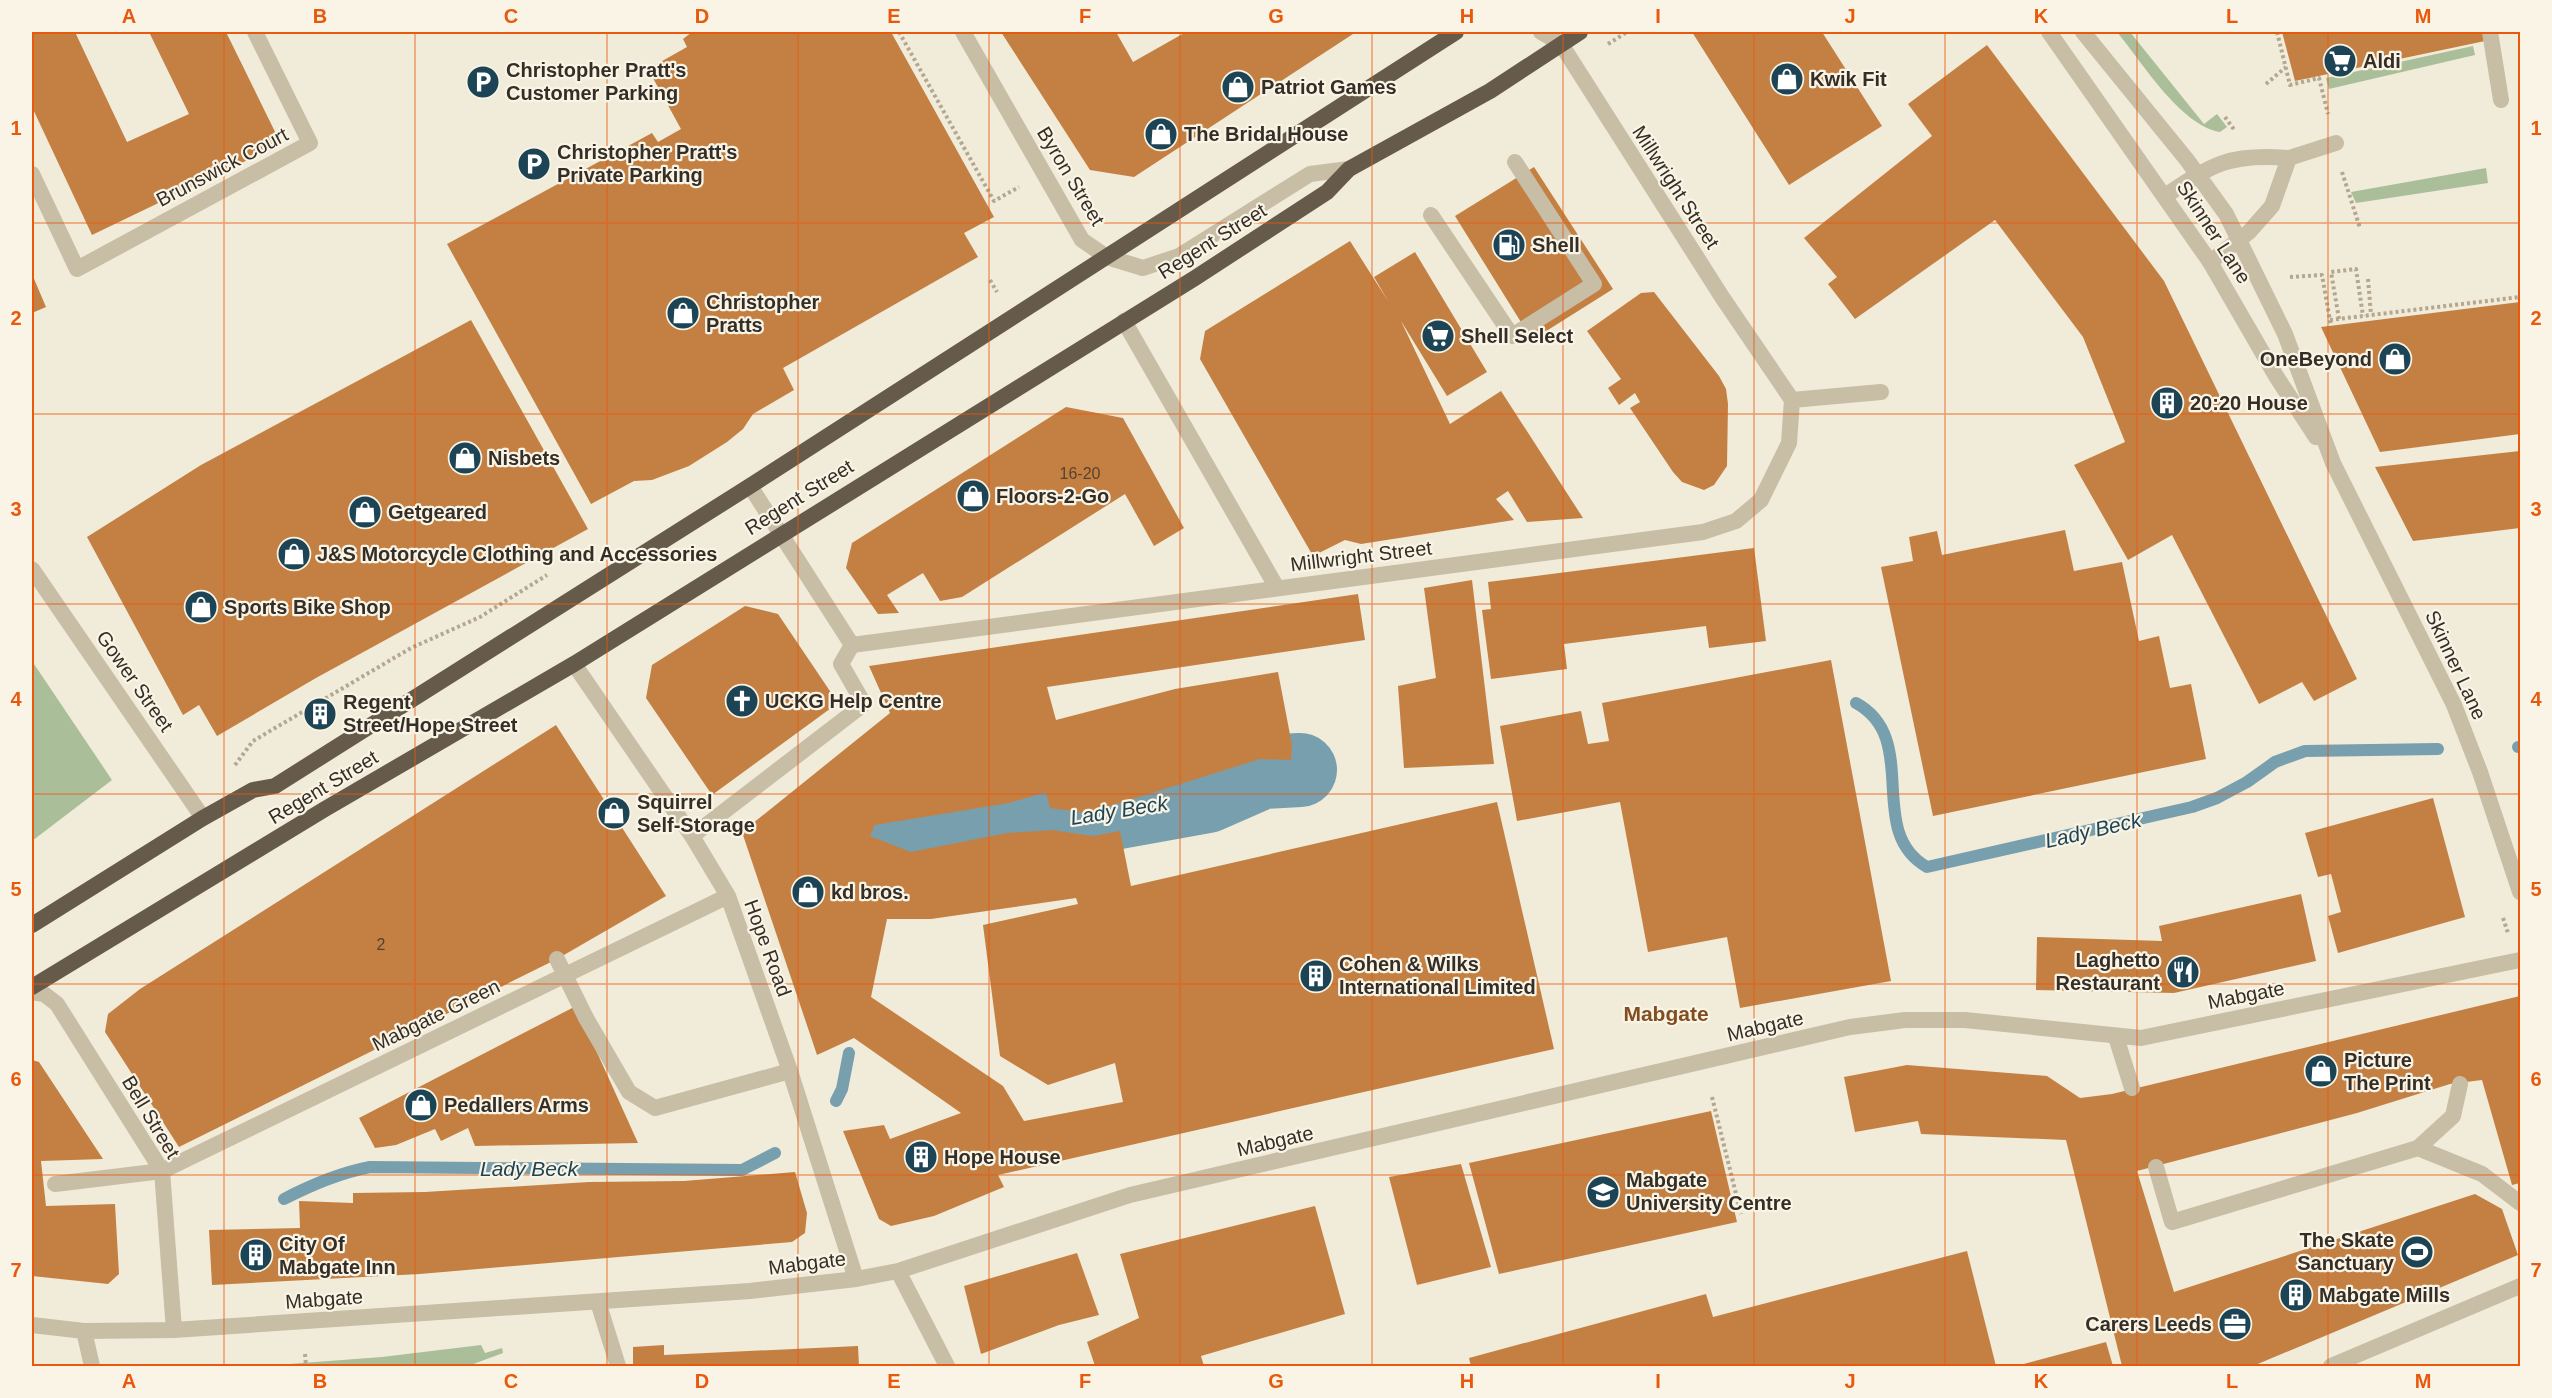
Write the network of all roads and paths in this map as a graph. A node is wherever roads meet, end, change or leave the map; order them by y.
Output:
1 (255, 32) edge
2 (899, 32) edge
3 (963, 32) edge
4 (1456, 32) edge
5 (1541, 32) edge
6 (1580, 32) edge
7 (2049, 32) edge
8 (2083, 32) edge
9 (2277, 32) edge
10 (2490, 32) edge
11 (1561, 44) junction
12 (2286, 67) junction
13 (2266, 84) dead end
14 (2501, 100) dead end
15 (2329, 114) dead end
16 (2336, 143) dead end
17 (2289, 158) junction
18 (1515, 162) dead end
19 (1349, 169) junction
20 (2341, 169) dead end
21 (32, 174) edge
22 (2198, 175) junction
23 (1028, 182) dead end
24 (2165, 196) junction
25 (1431, 215) dead end
26 (2360, 228) dead end
27 (2239, 240) junction
28 (1107, 257) junction
29 (2210, 262) junction
30 (2289, 277) dead end
31 (2368, 279) dead end
32 (1006, 285) dead end
33 (986, 297) dead end
34 (2520, 297) edge
35 (2371, 315) junction
36 (2363, 316) junction
37 (2339, 319) junction
38 (2330, 320) junction
39 (1124, 321) junction
40 (2331, 326) dead end
41 (1881, 392) dead end
42 (1792, 400) junction
43 (2333, 463) junction
44 (750, 486) junction
45 (781, 533) junction
46 (32, 569) edge
47 (548, 574) dead end
48 (1277, 588) junction
49 (852, 645) junction
50 (574, 664) junction
51 (230, 771) dead end
52 (203, 818) junction
53 (692, 836) junction
54 (2520, 892) edge
55 (728, 896) junction
56 (32, 925) edge
57 (557, 959) dead end
58 (2520, 960) edge
59 (32, 987) edge
60 (32, 992) edge
61 (2116, 1037) junction
62 (790, 1071) junction
63 (2460, 1084) dead end
64 (2132, 1088) dead end
65 (1712, 1097) dead end
66 (2418, 1148) junction
67 (2156, 1167) dead end
68 (162, 1171) junction
69 (55, 1184) dead end
70 (2520, 1203) edge
71 (1741, 1214) dead end
72 (898, 1271) junction
73 (856, 1279) junction
74 (2520, 1286) edge
75 (598, 1302) junction
76 (32, 1325) edge
77 (174, 1330) junction
78 (84, 1331) junction
79 (305, 1354) dead end
80 (92, 1366) edge
81 (306, 1366) edge
82 (618, 1366) edge
83 (947, 1366) edge
84 (2331, 1366) edge

1 - 21 street, Brunswick Court
2 - 23 path
3 - 28 street, Byron Street
4 - 28 highway, Regent Street
5 - 11 street, Millwright Street
6 - 11 highway, Regent Street
7 - 24 street, Skinner Lane
8 - 22 street, Skinner Lane
9 - 12 path
10 - 14 street
11 - 19 highway, Regent Street
11 - 42 street, Millwright Street
12 - 13 path
12 - 15 path
16 - 17 street
17 - 22 street
17 - 27 street
18 - 25 street
19 - 28 street, Byron Street
19 - 39 highway, Regent Street
20 - 26 path
22 - 24 street
22 - 27 street, Skinner Lane
24 - 29 street, Skinner Lane
27 - 29 street
27 - 43 street, Skinner Lane
28 - 44 highway, Regent Street
29 - 43 street, Skinner Lane
30 - 38 path
31 - 35 path
32 - 33 path
34 - 35 path
35 - 36 path
36 - 37 path
36 - 37 path
37 - 38 path
38 - 40 path
39 - 45 highway, Regent Street
39 - 48 street
41 - 42 street
42 - 48 street, Millwright Street
43 - 54 street, Skinner Lane
44 - 45 street
44 - 52 highway, Regent Street
45 - 49 street
45 - 50 highway, Regent Street
46 - 52 street, Gower Street
47 - 51 path
48 - 49 street, Millwright Street
49 - 53 street
50 - 53 street, Hope Road
50 - 59 highway, Regent Street
52 - 56 highway, Regent Street
53 - 55 street, Hope Road
55 - 62 street, Hope Road
55 - 68 street, Mabgate Green
57 - 62 street, bridge
58 - 61 street, Mabgate
60 - 68 street, Bell Street
61 - 64 street
61 - 72 street, Mabgate
62 - 73 street, Hope Road
63 - 66 street
65 - 71 path
66 - 67 street
66 - 70 street
68 - 69 street, Mabgate Green
68 - 77 street, Bell Street
72 - 73 street, Mabgate
72 - 83 street
73 - 75 street, Mabgate
74 - 84 street
75 - 77 street, Mabgate
75 - 82 street
76 - 78 street, Mabgate
77 - 78 street, Mabgate
78 - 80 street
79 - 81 path

